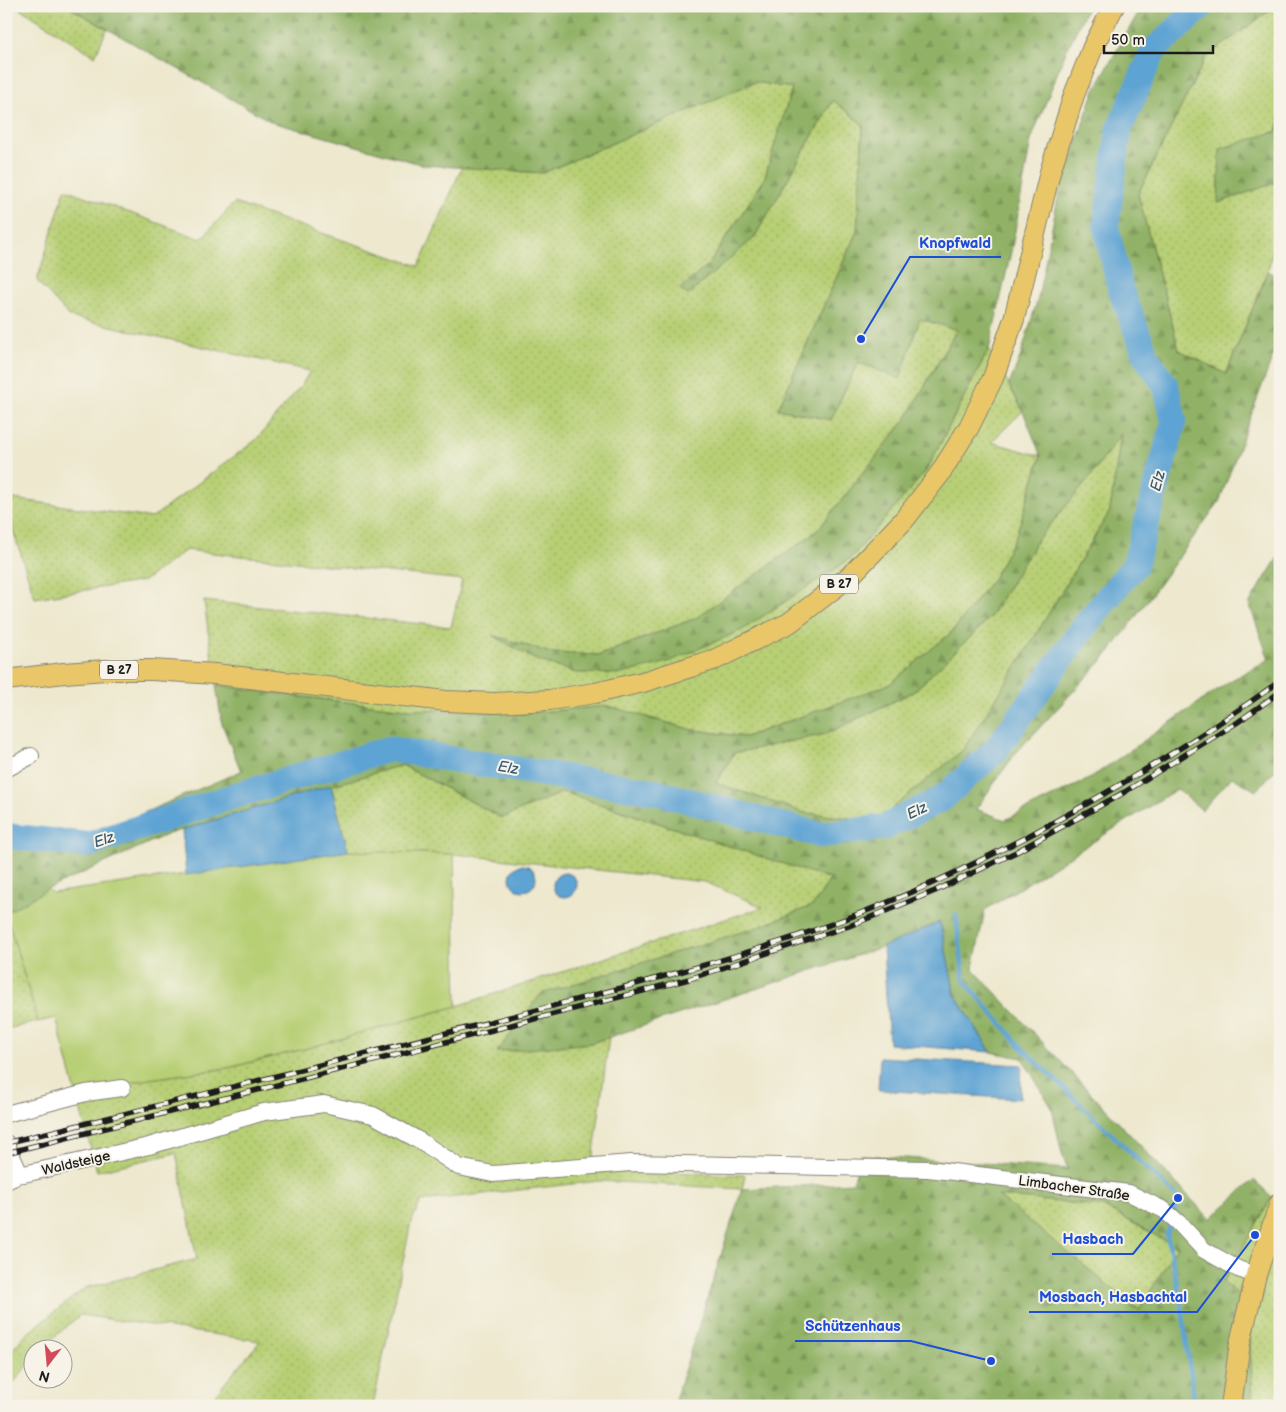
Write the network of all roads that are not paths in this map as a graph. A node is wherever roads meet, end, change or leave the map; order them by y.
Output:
1 (1114, 6) edge
2 (6, 680) edge
3 (31, 756) dead end
4 (6, 768) edge
5 (122, 1088) dead end
6 (6, 1114) edge
7 (6, 1143) edge
8 (13, 1177) edge
9 (1001, 1177) joint
10 (1280, 1203) edge
11 (1256, 1275) junction
12 (1232, 1406) edge

1 - 2 main road, B 27
3 - 4 street
5 - 6 street
7 - 8 street
8 - 9 street, Waldsteige
9 - 11 street, Limbacher Straße
10 - 11 main road
11 - 12 main road

